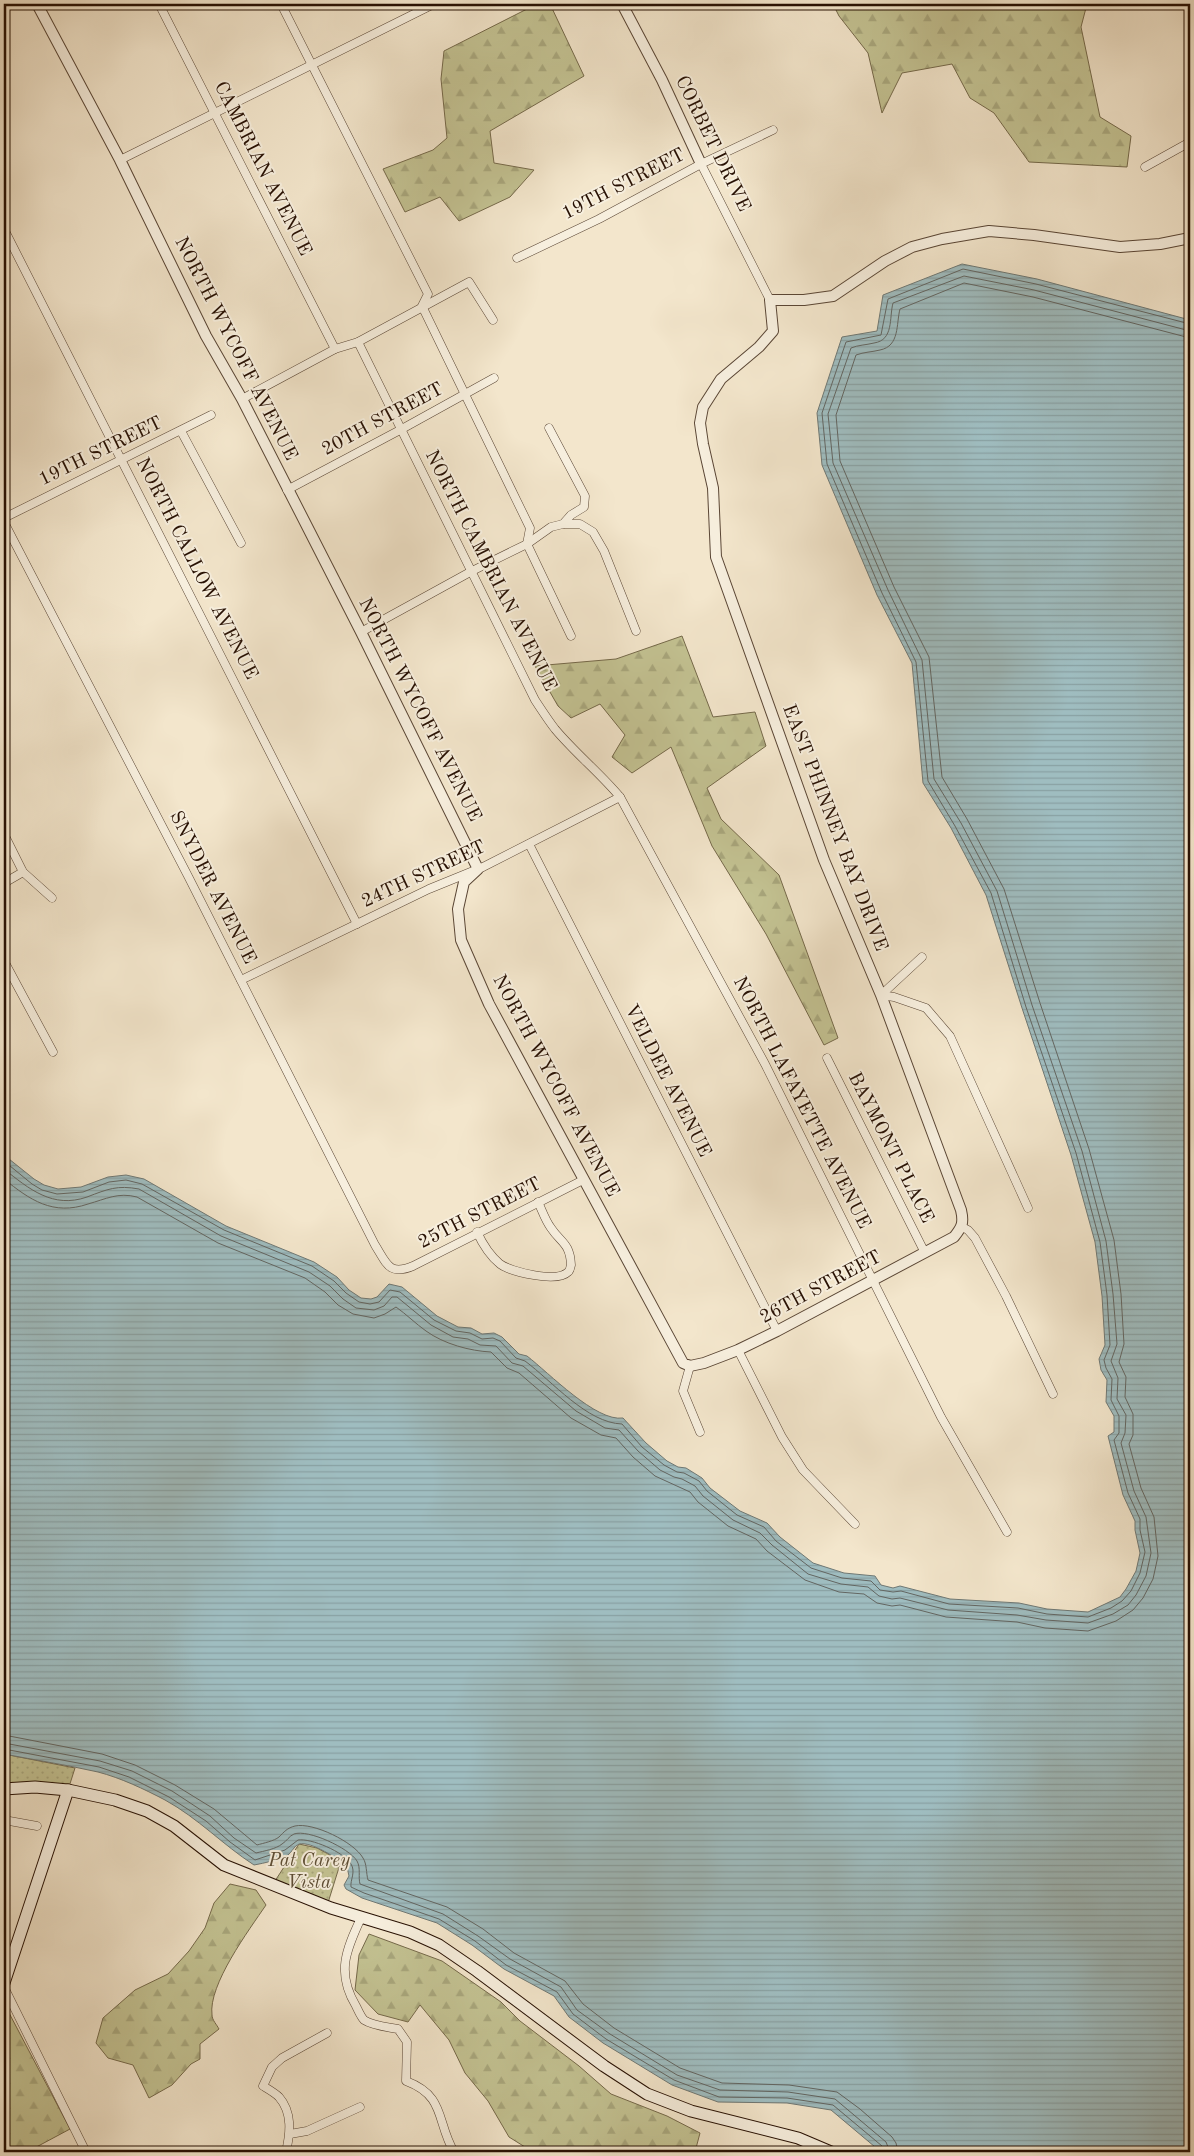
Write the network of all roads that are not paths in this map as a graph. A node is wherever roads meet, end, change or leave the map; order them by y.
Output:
1 (38, 4) edge
2 (159, 4) edge
3 (281, 4) edge
4 (434, 4) edge
5 (622, 4) edge
6 (311, 65) junction
7 (215, 113) junction
8 (773, 130) dead end
9 (1190, 142) edge
10 (120, 160) junction
11 (701, 164) junction
12 (1145, 167) dead end
13 (4, 229) edge
14 (1190, 238) edge
15 (516, 258) dead end
16 (770, 300) junction
17 (422, 306) junction
18 (492, 320) dead end
19 (358, 342) junction
20 (335, 349) junction
21 (494, 378) dead end
22 (466, 394) junction
23 (242, 399) junction
24 (212, 415) dead end
25 (549, 428) dead end
26 (180, 430) junction
27 (400, 430) junction
28 (123, 460) junction
29 (287, 490) junction
30 (4, 518) edge
31 (4, 522) edge
32 (563, 524) junction
33 (241, 543) dead end
34 (527, 544) junction
35 (472, 571) junction
36 (636, 631) dead end
37 (361, 632) junction
38 (571, 636) dead end
39 (620, 797) junction
40 (4, 834) edge
41 (529, 844) junction
42 (478, 869) junction
43 (23, 872) junction
44 (4, 883) edge
45 (52, 898) dead end
46 (357, 924) junction
47 (922, 957) dead end
48 (4, 961) edge
49 (241, 980) junction
50 (881, 995) junction
51 (53, 1052) dead end
52 (827, 1058) dead end
53 (583, 1180) junction
54 (538, 1202) junction
55 (1028, 1208) dead end
56 (962, 1227) junction
57 (477, 1232) junction
58 (925, 1253) junction
59 (390, 1268) joint
60 (873, 1281) junction
61 (777, 1331) junction
62 (738, 1350) junction
63 (690, 1366) junction
64 (1053, 1394) dead end
65 (700, 1432) dead end
66 (855, 1524) dead end
67 (1007, 1532) dead end
68 (4, 1789) edge
69 (68, 1790) junction
70 (4, 1820) edge
71 (37, 1826) dead end
72 (361, 1918) junction
73 (4, 1983) edge
74 (4, 1988) edge
75 (328, 2033) dead end
76 (360, 2107) dead end
77 (290, 2134) junction
78 (84, 2148) dead end
79 (286, 2152) edge
80 (454, 2152) edge
81 (831, 2152) edge

1 - 10 street, NORTH WYCOFF AVENUE
2 - 7 street, CAMBRIAN AVENUE
3 - 6 street
4 - 6 street
5 - 11 street, CORBET DRIVE
6 - 7 street
6 - 17 street
7 - 10 street
7 - 20 street, CAMBRIAN AVENUE
8 - 11 street, 19TH STREET
9 - 12 street
10 - 23 street, NORTH WYCOFF AVENUE
11 - 15 street, 19TH STREET
11 - 16 street, CORBET DRIVE
13 - 28 street, NORTH CALLOW AVENUE
14 - 16 street
16 - 50 street, EAST PHINNEY BAY DRIVE
17 - 18 street
17 - 19 street
17 - 22 street
19 - 20 street
19 - 27 street, NORTH CAMBRIAN AVENUE
20 - 23 street
21 - 22 street, 20TH STREET
22 - 27 street, 20TH STREET
22 - 34 street
23 - 29 street, NORTH WYCOFF AVENUE
24 - 26 street, 19TH STREET
25 - 32 street
26 - 28 street, 19TH STREET
26 - 33 street
27 - 29 street, 20TH STREET
27 - 35 street, NORTH CAMBRIAN AVENUE
28 - 30 street, 19TH STREET
28 - 46 street, NORTH CALLOW AVENUE
29 - 37 street, NORTH WYCOFF AVENUE
31 - 49 street, SNYDER AVENUE
32 - 34 street
32 - 36 street
34 - 35 street
34 - 38 street
35 - 37 street
35 - 39 street, NORTH CAMBRIAN AVENUE
37 - 42 street, NORTH WYCOFF AVENUE
39 - 41 street, 24TH STREET
39 - 60 street, NORTH LAFAYETTE AVENUE
40 - 43 street
41 - 42 street, 24TH STREET
41 - 61 street, VELDEE AVENUE
42 - 46 street, 24TH STREET
42 - 53 street, NORTH WYCOFF AVENUE
43 - 44 street
43 - 45 street
46 - 49 street, 24TH STREET
47 - 50 street
48 - 51 street
49 - 59 street, SNYDER AVENUE
50 - 55 street
50 - 56 street, EAST PHINNEY BAY DRIVE
52 - 58 street, BAYMONT PLACE
53 - 54 street, 25TH STREET
53 - 63 street, NORTH WYCOFF AVENUE
54 - 57 street, 25TH STREET
54 - 57 street
56 - 58 street, 26TH STREET
56 - 64 street
57 - 59 street, 25TH STREET
58 - 60 street, 26TH STREET
60 - 61 street, 26TH STREET
60 - 67 street, NORTH LAFAYETTE AVENUE
61 - 62 street, 26TH STREET
62 - 63 street, 26TH STREET
62 - 66 street
63 - 65 street
68 - 69 main road
69 - 72 main road
69 - 73 main road
70 - 71 street
72 - 80 street
72 - 81 main road
74 - 78 street
75 - 77 street
76 - 77 street
77 - 79 street

